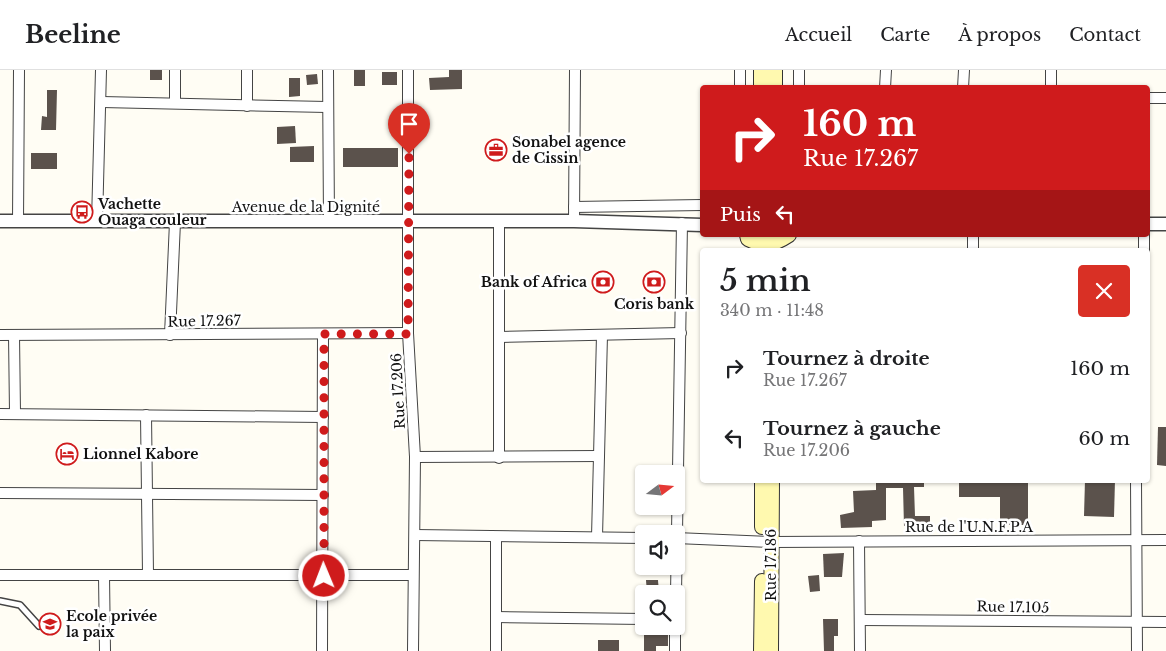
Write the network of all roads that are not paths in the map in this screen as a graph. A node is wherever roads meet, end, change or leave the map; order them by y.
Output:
1 (19, 70) edge
2 (101, 70) edge
3 (175, 70) edge
4 (247, 70) edge
5 (328, 70) edge
6 (408, 70) edge
7 (575, 70) edge
8 (740, 70) edge
9 (761, 70) edge
10 (776, 70) edge
11 (799, 70) edge
12 (886, 70) edge
13 (964, 70) edge
14 (1051, 70) edge
15 (740, 85) edge
16 (761, 85) edge
17 (775, 85) edge
18 (799, 85) edge
19 (886, 85) edge
20 (964, 85) edge
21 (1051, 85) edge
22 (1150, 98) edge
23 (1166, 98) edge
24 (102, 102) junction
25 (175, 104) junction
26 (247, 106) junction
27 (327, 107) junction
28 (700, 205) edge
29 (574, 207) junction
30 (0, 221) edge
31 (574, 221) junction
32 (18, 222) junction
33 (98, 222) junction
34 (174, 222) junction
35 (329, 222) junction
36 (409, 222) junction
37 (498, 222) junction
38 (691, 223) edge
39 (1150, 224) edge
40 (1166, 224) edge
41 (787, 237) edge
42 (750, 241) edge
43 (775, 247) edge
44 (681, 333) junction
45 (324, 334) junction
46 (408, 334) junction
47 (0, 335) edge
48 (14, 335) junction
49 (170, 335) junction
50 (602, 335) junction
51 (500, 337) junction
52 (0, 414) edge
53 (15, 414) junction
54 (146, 415) junction
55 (323, 417) junction
56 (599, 456) junction
57 (415, 458) junction
58 (499, 458) junction
59 (762, 483) edge
60 (772, 483) edge
61 (1136, 483) edge
62 (0, 493) edge
63 (146, 495) junction
64 (323, 495) junction
65 (677, 525) edge
66 (415, 535) junction
67 (496, 537) junction
68 (597, 537) junction
69 (635, 538) edge
70 (685, 538) edge
71 (1135, 540) junction
72 (1166, 540) edge
73 (767, 542) junction
74 (859, 542) junction
75 (148, 574) junction
76 (0, 575) edge
77 (104, 575) junction
78 (412, 575) junction
79 (324, 576) junction
80 (0, 601) edge
81 (496, 617) junction
82 (635, 619) edge
83 (860, 620) junction
84 (1136, 622) junction
85 (1166, 622) edge
86 (39, 626) dead end
87 (675, 635) edge
88 (106, 651) edge
89 (322, 651) edge
90 (413, 651) edge
91 (496, 651) edge
92 (675, 651) edge
93 (762, 651) edge
94 (771, 651) edge
95 (860, 651) edge
96 (1137, 651) edge

1 - 32 street
2 - 24 street
3 - 25 street
4 - 26 street
5 - 27 street
6 - 36 street, Rue 17.206
7 - 29 street
8 - 15 street
9 - 16 main road
10 - 17 main road
11 - 18 street
12 - 19 street
13 - 20 street
14 - 21 street
22 - 23 street
24 - 25 street
24 - 33 street
25 - 26 street
26 - 27 street
27 - 35 street
28 - 29 street
29 - 31 street
30 - 32 street, Avenue de la Dignité
31 - 37 street, Avenue de la Dignité
31 - 38 street, Avenue de la Dignité
32 - 33 street, Avenue de la Dignité
33 - 34 street, Avenue de la Dignité
34 - 35 street, Avenue de la Dignité
34 - 49 street
35 - 36 street, Avenue de la Dignité
36 - 37 street, Avenue de la Dignité
36 - 46 street, Rue 17.206
37 - 51 street
38 - 44 street
39 - 40 street
41 - 43 main road
42 - 43 main road
44 - 50 street
44 - 65 street
45 - 46 street, Rue 17.267
45 - 49 street, Rue 17.267
45 - 55 street
46 - 57 street, Rue 17.206
47 - 48 street, Rue 17.267
48 - 49 street, Rue 17.267
48 - 53 street
50 - 51 street
50 - 56 street
51 - 58 street
52 - 53 street
53 - 54 street
54 - 55 street
54 - 63 street
55 - 64 street
56 - 58 street
56 - 68 street
57 - 58 street
57 - 66 street, Rue 17.206
59 - 73 main road
60 - 73 main road, Rue 17.186
61 - 71 street
62 - 63 street
63 - 64 street
63 - 75 street
64 - 79 street
66 - 67 street
66 - 78 street, Rue 17.206
67 - 68 street
67 - 81 street
68 - 69 street
70 - 73 street, Rue de l'U.N.F.P.A
71 - 72 street, Rue de l'U.N.F.P.A
71 - 74 street, Rue de l'U.N.F.P.A
71 - 84 street
73 - 74 street, Rue de l'U.N.F.P.A
73 - 93 main road
73 - 94 main road, Rue 17.186
74 - 83 street
75 - 77 street
75 - 79 street
76 - 77 street
77 - 88 street
78 - 79 street
78 - 90 street, Rue 17.206
79 - 89 street
80 - 86 lane
81 - 82 street
81 - 91 street
83 - 84 street, Rue 17.105
83 - 95 street
84 - 85 street, Rue 17.105
84 - 96 street
87 - 92 street

